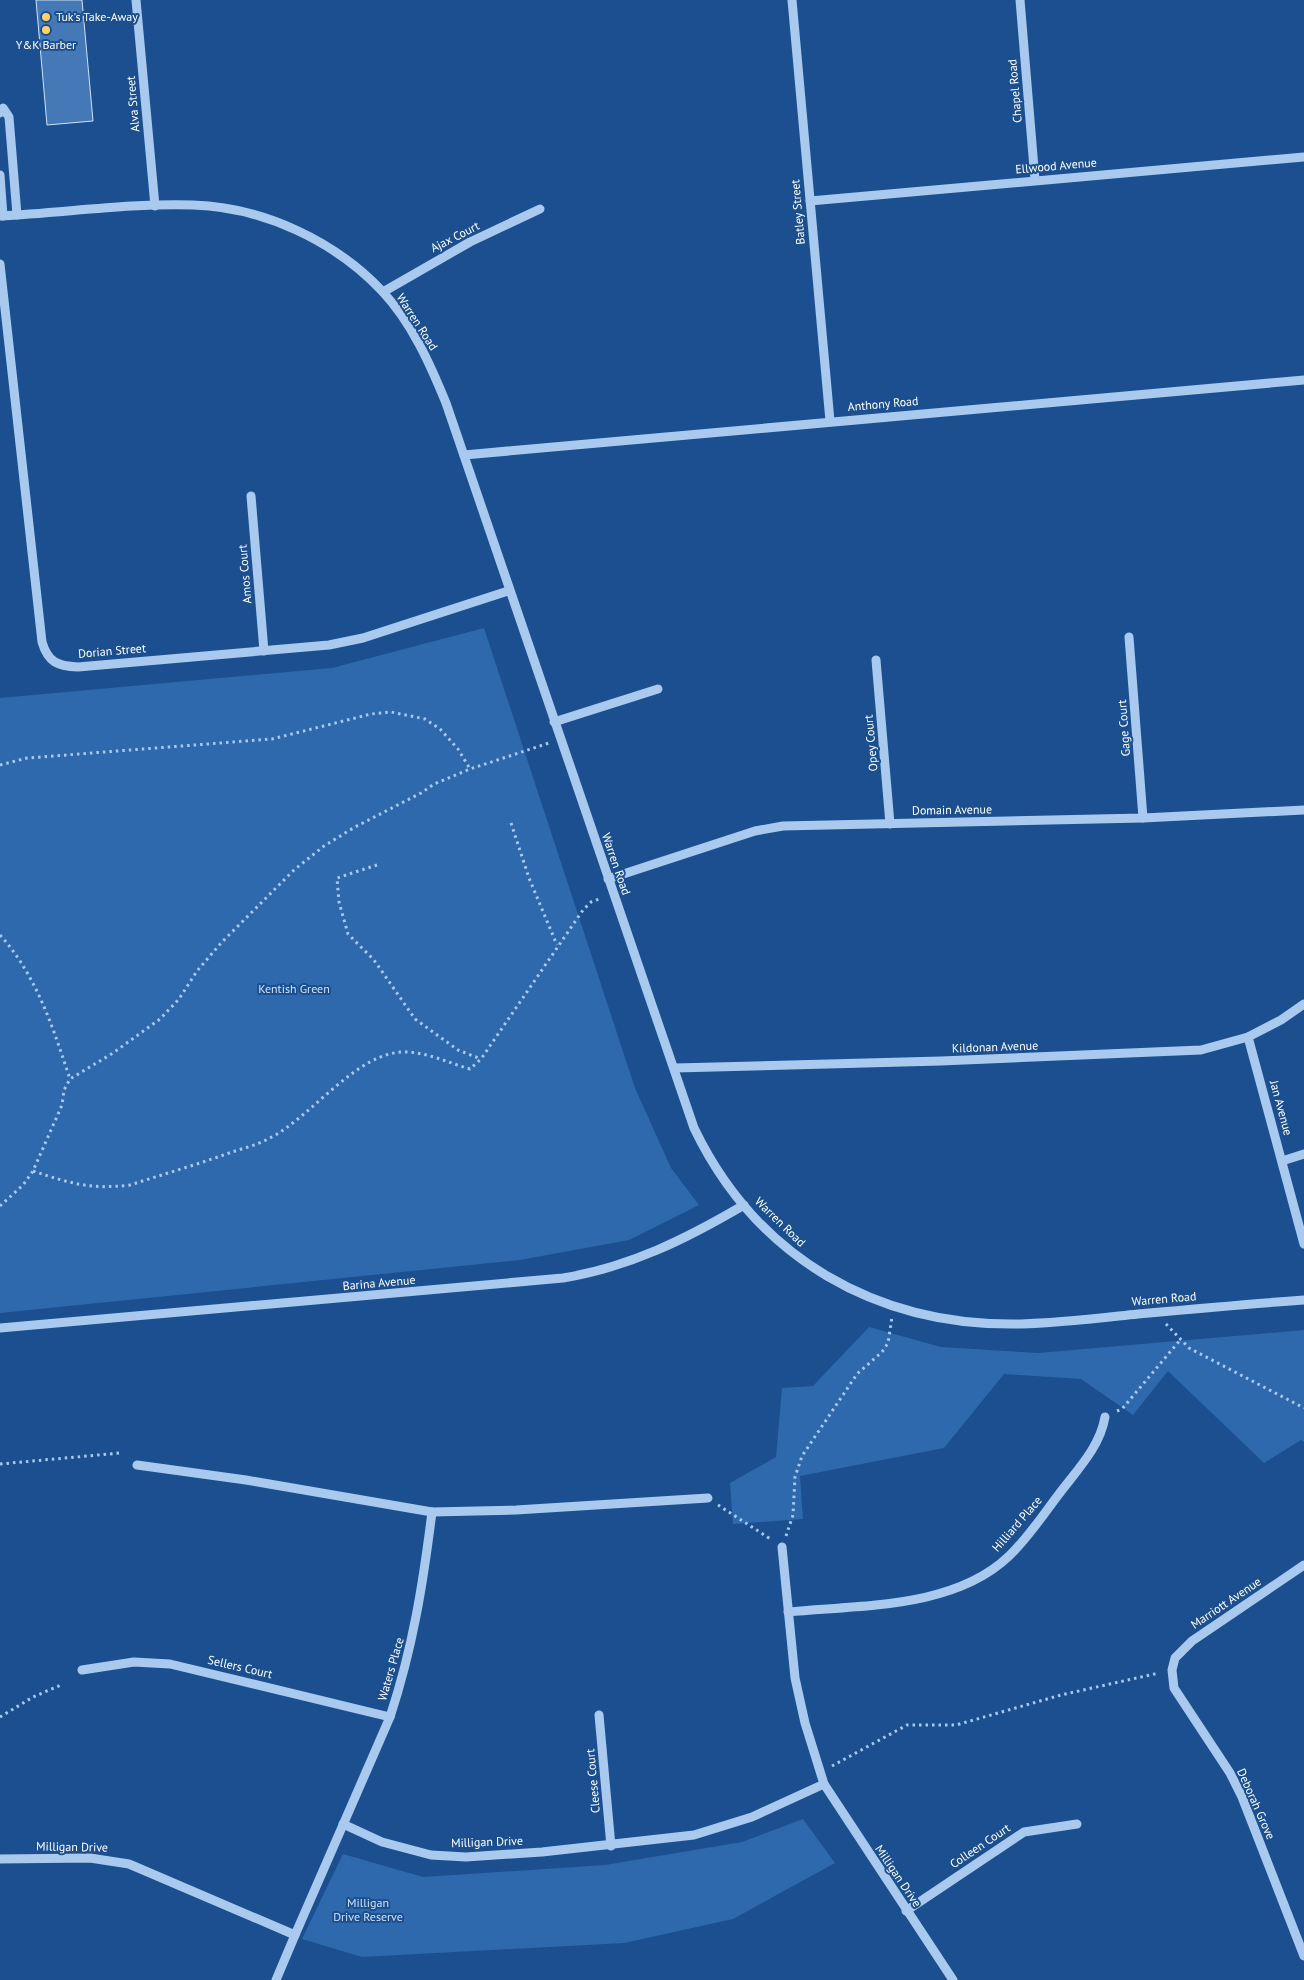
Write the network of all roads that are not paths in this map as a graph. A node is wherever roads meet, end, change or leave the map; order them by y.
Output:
1 (136, 0) edge
2 (792, 0) edge
3 (1020, 0) edge
4 (0, 114) edge
5 (1304, 157) edge
6 (0, 175) edge
7 (1035, 180) junction
8 (810, 201) junction
9 (155, 206) junction
10 (540, 209) dead end
11 (17, 215) junction
12 (1, 216) edge
13 (0, 264) edge
14 (383, 292) junction
15 (1304, 380) edge
16 (830, 421) junction
17 (464, 455) junction
18 (251, 496) dead end
19 (508, 591) junction
20 (1129, 637) dead end
21 (264, 651) junction
22 (876, 660) dead end
23 (658, 689) dead end
24 (554, 722) junction
25 (1304, 810) edge
26 (1143, 818) junction
27 (890, 824) junction
28 (608, 879) junction
29 (1304, 1004) edge
30 (1248, 1037) junction
31 (675, 1068) junction
32 (1304, 1154) edge
33 (1282, 1161) junction
34 (744, 1205) junction
35 (1304, 1244) edge
36 (1304, 1300) edge
37 (0, 1328) edge
38 (1105, 1417) road end
39 (137, 1465) dead end
40 (708, 1498) road end
41 (432, 1512) junction
42 (782, 1547) road end
43 (1304, 1565) edge
44 (788, 1612) junction
45 (82, 1670) dead end
46 (1172, 1670) joint
47 (599, 1714) dead end
48 (390, 1717) junction
49 (824, 1784) junction
50 (343, 1824) junction
51 (1078, 1824) dead end
52 (611, 1846) junction
53 (0, 1859) edge
54 (906, 1911) junction
55 (295, 1935) junction
56 (1304, 1956) edge
57 (276, 1980) edge
58 (953, 1980) edge

1 - 9 street, Alva Street
2 - 8 street, Batley Street
3 - 7 street, Chapel Road
4 - 11 street
5 - 7 street, Ellwood Avenue
6 - 12 street
7 - 8 street, Ellwood Avenue
8 - 16 street, Batley Street
9 - 11 street, Warren Road
9 - 14 street, Warren Road
10 - 14 street, Ajax Court
11 - 12 street, Warren Road
13 - 21 street, Dorian Street
14 - 17 street, Warren Road
15 - 16 street, Anthony Road
16 - 17 street, Anthony Road
17 - 19 street, Warren Road
18 - 21 street, Amos Court
19 - 21 street, Dorian Street
19 - 24 street, Warren Road
20 - 26 street, Gage Court
22 - 27 street, Opey Court
23 - 24 street
24 - 28 street, Warren Road
25 - 26 street, Domain Avenue
26 - 27 street, Domain Avenue
27 - 28 street, Domain Avenue
28 - 31 street, Warren Road
29 - 30 street, Kildonan Avenue
30 - 31 street, Kildonan Avenue
30 - 33 street, Jan Avenue
31 - 34 street, Warren Road
32 - 33 street
33 - 35 street, Jan Avenue
34 - 36 street, Warren Road
34 - 37 street, Barina Avenue
38 - 44 street, Hilliard Place
39 - 41 street
40 - 41 street
41 - 48 street, Waters Place
42 - 44 street
43 - 46 street, Marriott Avenue
44 - 49 street
45 - 48 street, Sellers Court
46 - 56 street, Deborah Grove
47 - 52 street, Cleese Court
48 - 50 street, Waters Place
49 - 52 street, Milligan Drive
49 - 54 street, Milligan Drive
50 - 52 street, Milligan Drive
50 - 55 street
51 - 54 street, Colleen Court
53 - 55 street, Milligan Drive
54 - 58 street, Milligan Drive
55 - 57 street

